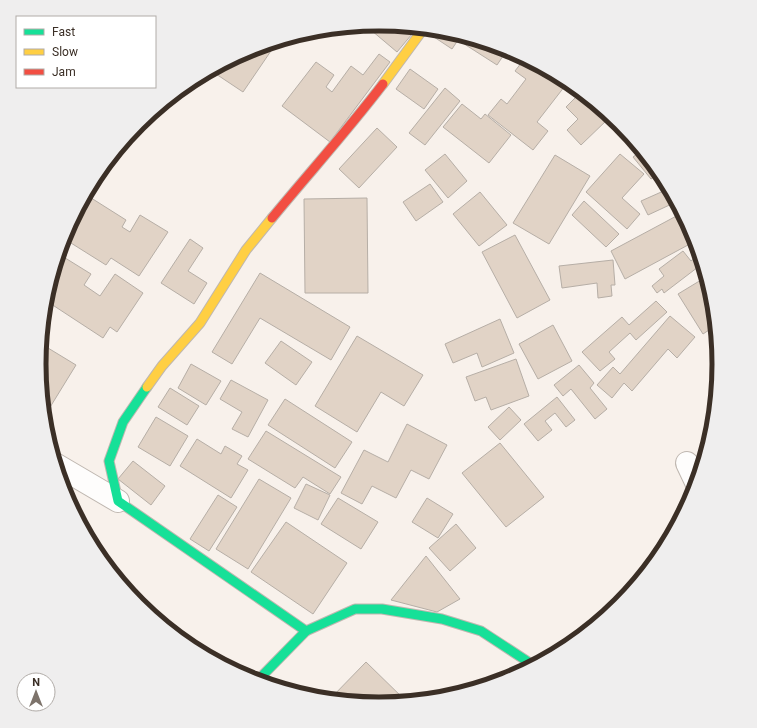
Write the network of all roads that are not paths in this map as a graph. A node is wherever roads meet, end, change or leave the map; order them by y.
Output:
1 (420, 34) edge
2 (62, 468) edge
3 (118, 501) junction
4 (306, 631) junction
5 (528, 662) edge
6 (262, 676) edge

1 - 3 street
2 - 3 street
3 - 4 street
4 - 5 street
4 - 6 street

